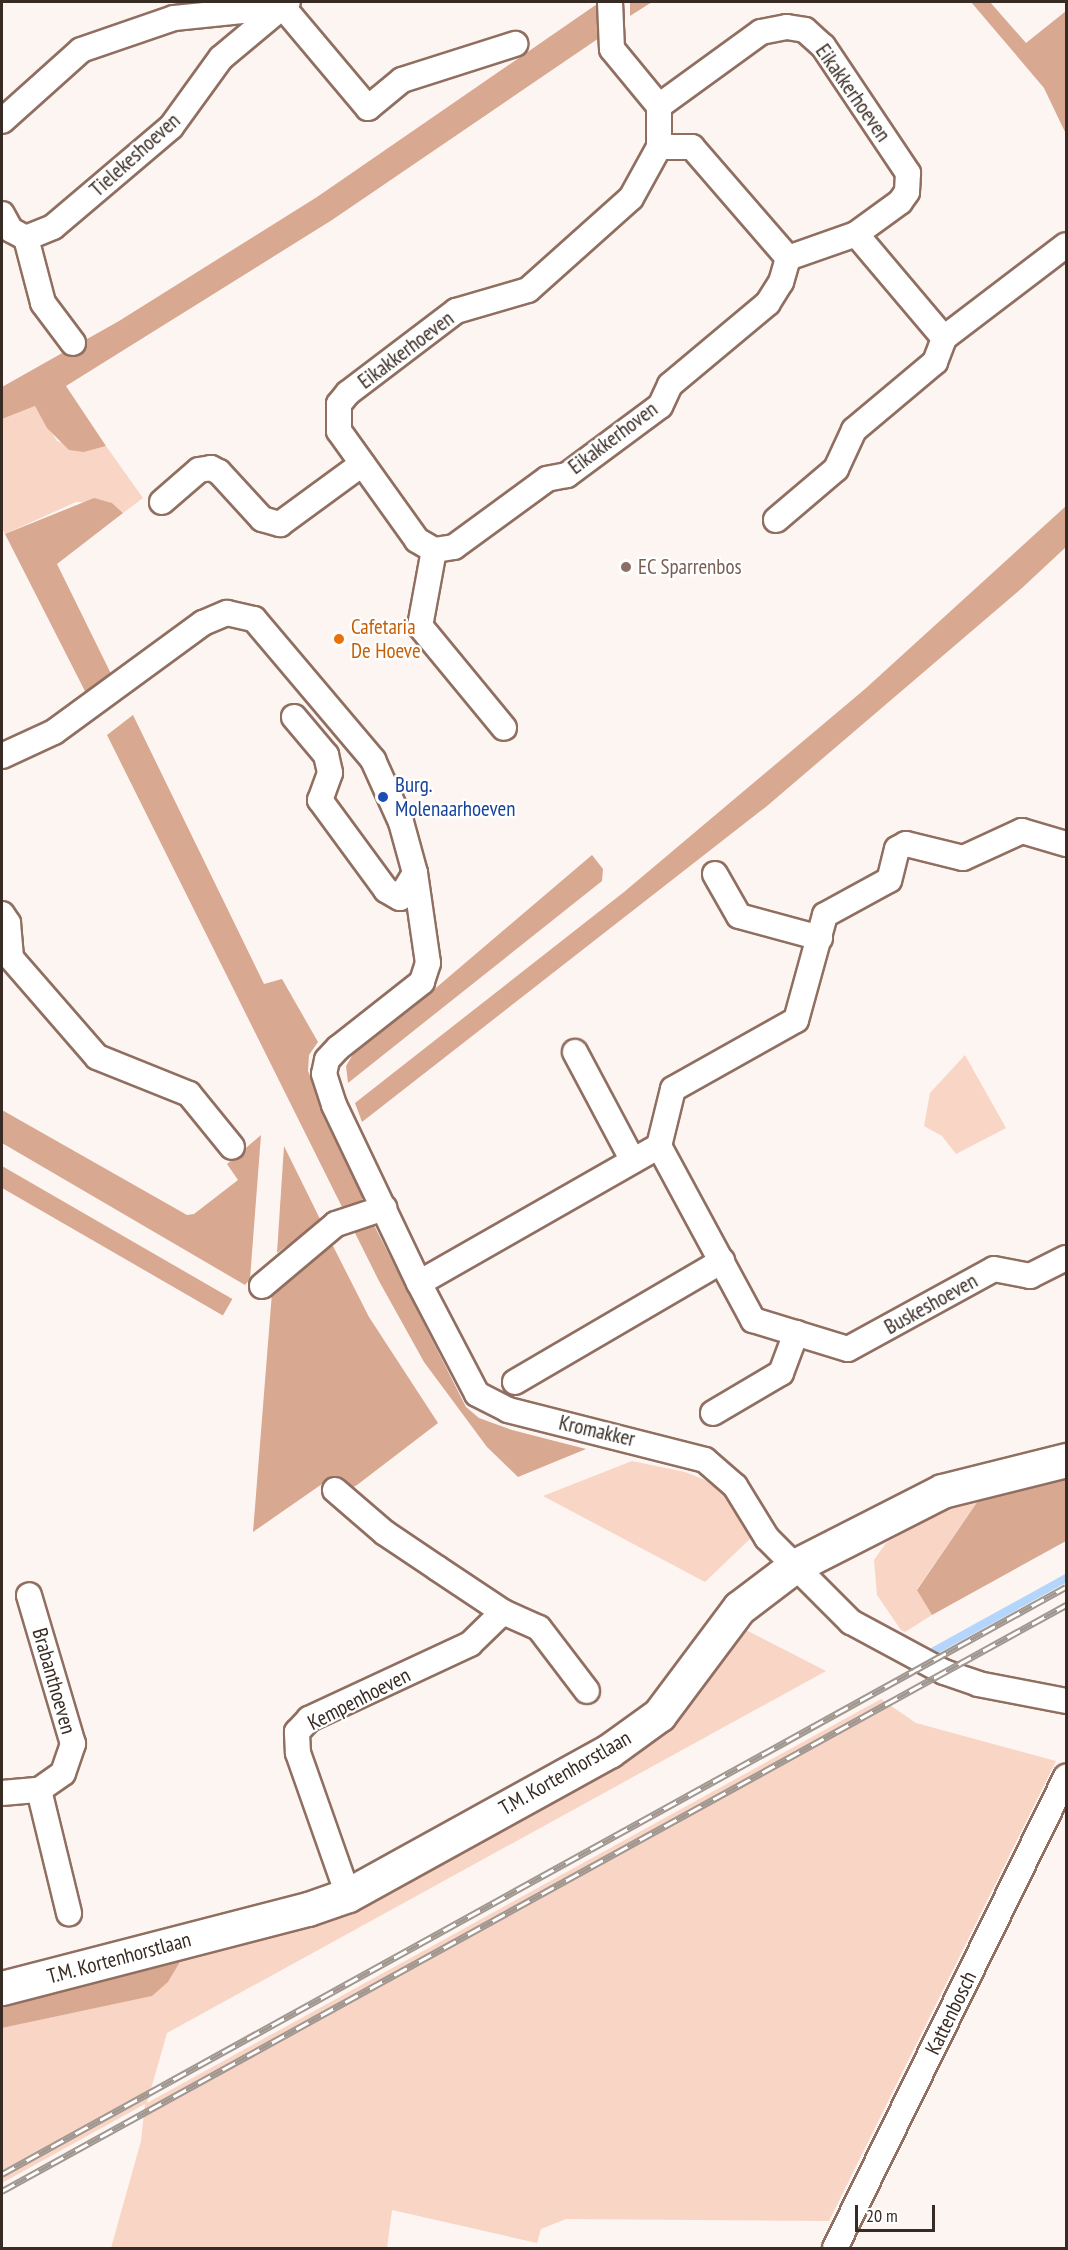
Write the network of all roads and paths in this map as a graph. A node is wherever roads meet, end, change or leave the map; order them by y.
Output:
1 (610, 2) edge
2 (285, 4) edge
3 (515, 44) dead end
4 (659, 106) junction
5 (2, 121) edge
6 (659, 147) junction
7 (2, 214) edge
8 (856, 234) junction
9 (26, 238) junction
10 (1066, 245) edge
11 (788, 258) junction
12 (944, 338) junction
13 (74, 343) dead end
14 (362, 464) junction
15 (162, 502) dead end
16 (776, 520) dead end
17 (434, 550) junction
18 (294, 717) dead end
19 (504, 728) dead end
20 (2, 756) edge
21 (1066, 842) edge
22 (415, 873) junction
23 (716, 874) dead end
24 (2, 914) edge
25 (820, 938) junction
26 (575, 1052) dead end
27 (659, 1146) junction
28 (232, 1147) dead end
29 (633, 1161) junction
30 (384, 1208) junction
31 (1066, 1258) edge
32 (722, 1261) junction
33 (419, 1283) junction
34 (261, 1286) dead end
35 (796, 1333) junction
36 (515, 1382) dead end
37 (713, 1413) dead end
38 (1066, 1460) edge
39 (335, 1490) dead end
40 (793, 1568) junction
41 (29, 1595) dead end
42 (503, 1612) junction
43 (587, 1691) dead end
44 (1066, 1701) edge
45 (1066, 1777) edge
46 (39, 1790) junction
47 (2, 1793) edge
48 (348, 1895) junction
49 (69, 1913) dead end
50 (2, 1988) edge
51 (835, 2248) edge

1 - 4 street
2 - 3 street
2 - 5 street
2 - 9 street, Tielekeshoeven
4 - 6 street, Eikakkerhoeven
4 - 8 street, Eikakkerhoeven
6 - 11 street
6 - 14 street, Eikakkerhoeven
7 - 9 street
8 - 11 street, Eikakkerhoeven
8 - 12 street
9 - 13 street
10 - 12 street
11 - 17 street, Eikakkerhoven
12 - 16 street
14 - 15 street
14 - 17 street, Eikakkerhoeven
17 - 19 street
18 - 22 street
20 - 22 street
21 - 25 street
22 - 30 street, Kromakker
23 - 25 street
24 - 28 street
25 - 27 street
26 - 29 street
27 - 29 street
27 - 32 street, Buskeshoeven
29 - 33 street
30 - 33 street, Kromakker
30 - 34 street
31 - 35 street, Buskeshoeven
32 - 35 street, Buskeshoeven
32 - 36 street
33 - 40 street, Kromakker
35 - 37 street
38 - 40 street, T.M. Kortenhorstlaan
39 - 42 street
40 - 44 street, Kromakker
40 - 48 street, T.M. Kortenhorstlaan
41 - 46 street, Brabanthoeven
42 - 43 street
42 - 48 street, Kempenhoeven
45 - 51 street, Kattenbosch
46 - 47 street
46 - 49 street
48 - 50 street, T.M. Kortenhorstlaan

